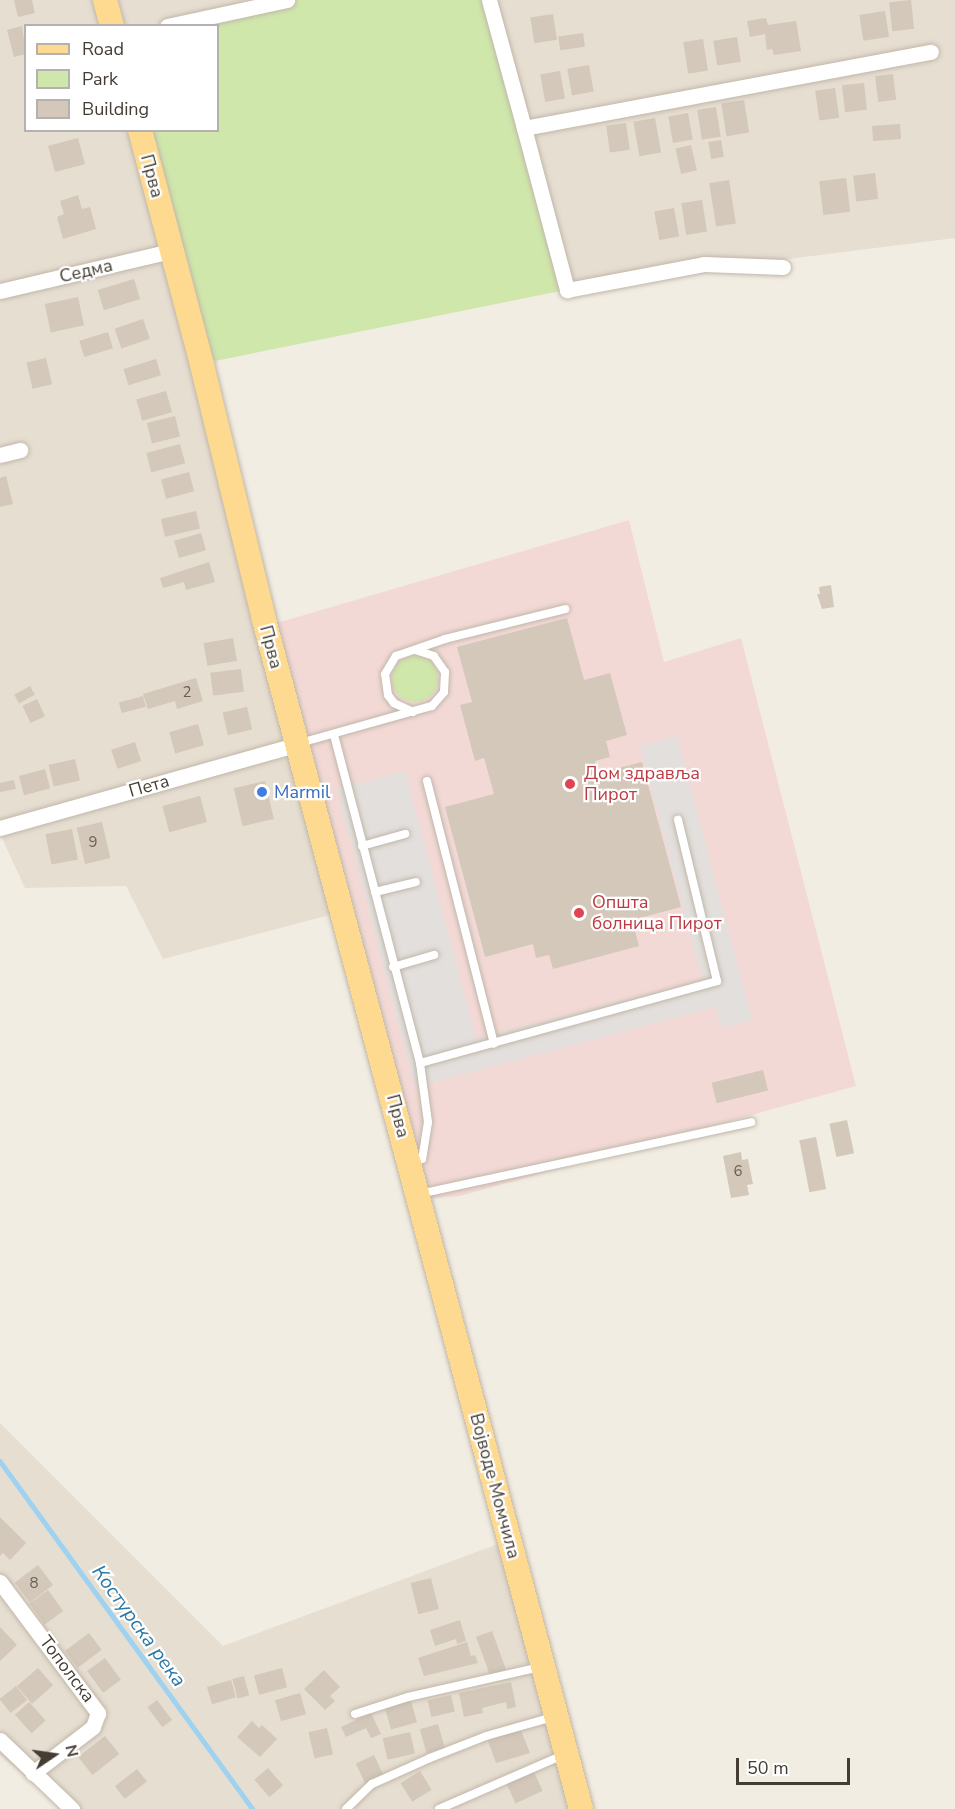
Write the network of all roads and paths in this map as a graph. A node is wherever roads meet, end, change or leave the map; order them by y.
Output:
1 (105, 0) edge
2 (287, 0) edge
3 (489, 0) edge
4 (111, 24) edge
5 (176, 24) edge
6 (931, 52) dead end
7 (524, 128) junction
8 (141, 132) edge
9 (171, 250) junction
10 (783, 267) dead end
11 (0, 291) edge
12 (20, 450) dead end
13 (0, 455) edge
14 (565, 609) dead end
15 (416, 650) junction
16 (413, 711) junction
17 (334, 735) junction
18 (298, 744) junction
19 (427, 781) dead end
20 (678, 820) dead end
21 (1, 826) edge
22 (405, 834) dead end
23 (362, 846) junction
24 (416, 882) dead end
25 (375, 892) junction
26 (434, 955) dead end
27 (393, 967) junction
28 (494, 1044) junction
29 (420, 1063) junction
30 (751, 1122) dead end
31 (410, 1162) junction
32 (418, 1195) junction
33 (0, 1582) edge
34 (542, 1667) junction
35 (355, 1714) dead end
36 (556, 1717) junction
37 (0, 1740) edge
38 (567, 1753) junction
39 (33, 1773) junction
40 (72, 1809) edge
41 (346, 1809) edge
42 (439, 1809) edge
43 (581, 1809) edge

1 - 4 main road
2 - 5 street
3 - 7 street
6 - 7 street
7 - 10 street
8 - 9 main road, Прва
9 - 11 street, Седма
9 - 18 main road, Прва
12 - 13 street
14 - 15 lane
15 - 16 lane
15 - 16 lane
16 - 17 lane
17 - 18 lane
17 - 23 lane
18 - 21 street, Пета
18 - 31 main road, Прва
19 - 28 lane
20 - 28 lane
22 - 23 lane
23 - 25 lane
24 - 25 lane
25 - 27 lane
26 - 27 lane
27 - 29 lane
28 - 29 lane
29 - 31 lane
30 - 32 lane
31 - 32 main road, Војводе Момчила
32 - 34 main road, Војводе Момчила
33 - 39 street, Тополска
34 - 35 lane
34 - 36 main road, Војводе Момчила
36 - 38 main road, Војводе Момчила
36 - 41 lane
37 - 39 street
38 - 42 lane
38 - 43 main road, Војводе Момчила
39 - 40 street

